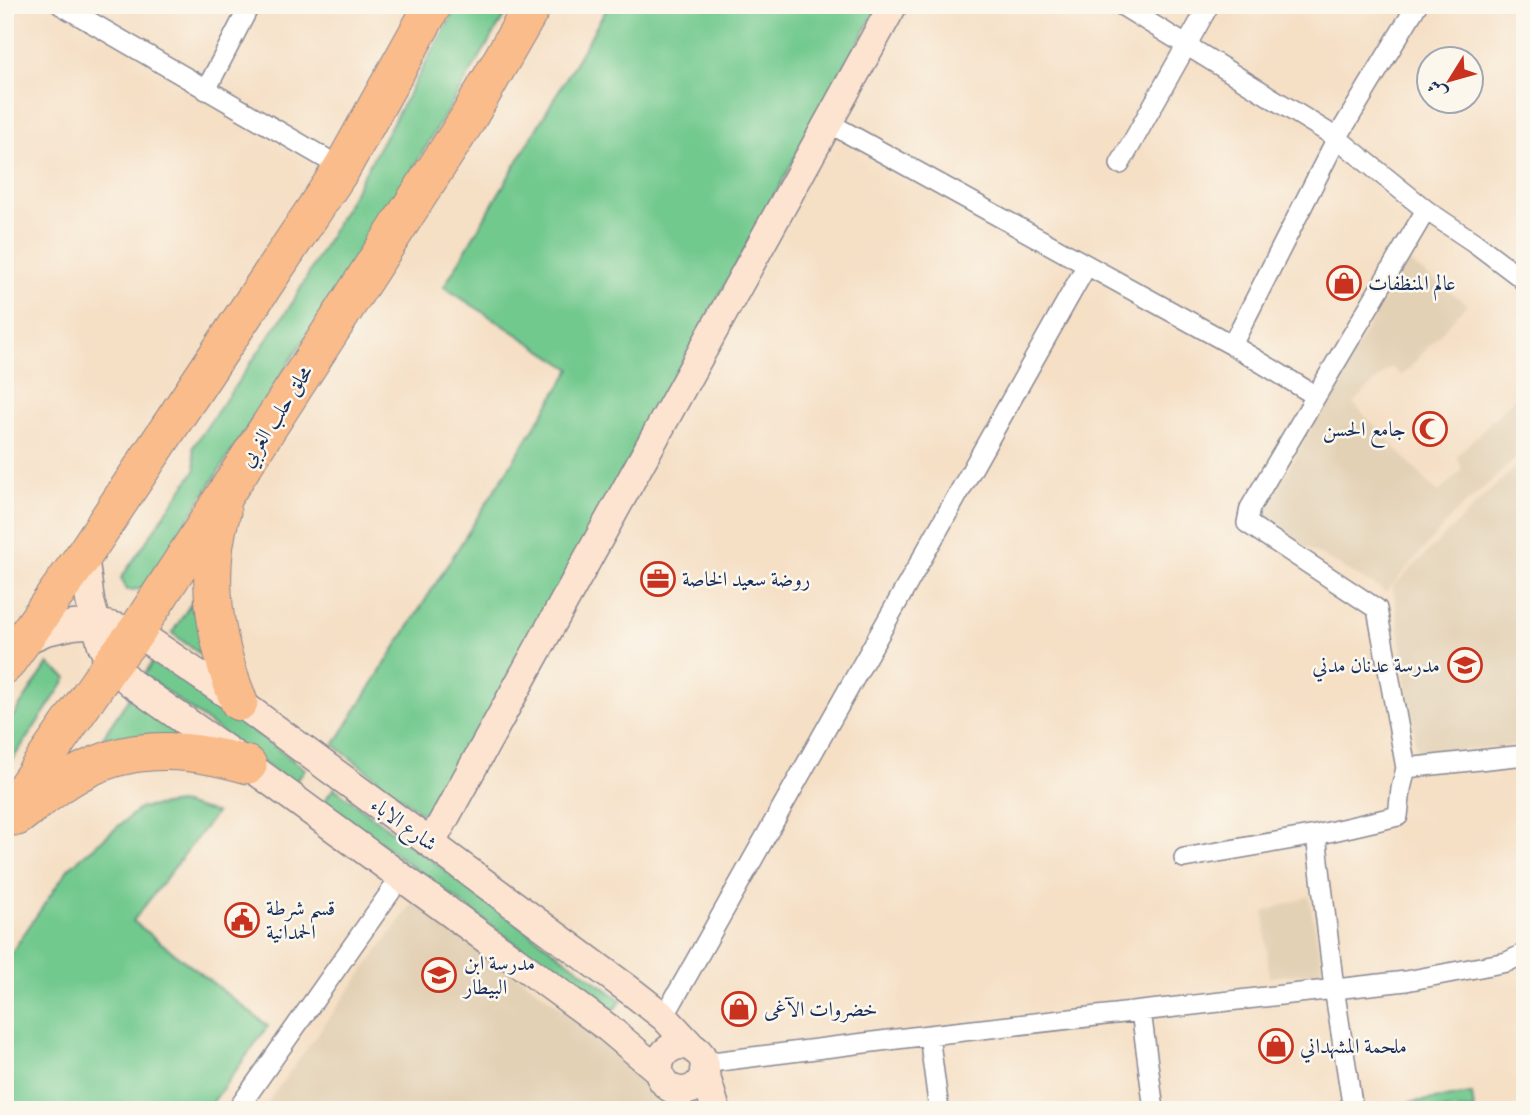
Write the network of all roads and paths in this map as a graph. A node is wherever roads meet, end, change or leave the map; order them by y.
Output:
1 (61, 5) edge
2 (250, 5) edge
3 (433, 5) edge
4 (533, 5) edge
5 (893, 5) edge
6 (1121, 5) edge
7 (1209, 5) edge
8 (1417, 5) edge
9 (82, 11) edge
10 (1188, 47) junction
11 (206, 90) junction
12 (829, 123) junction
13 (1337, 138) junction
14 (1120, 164) dead end
15 (342, 168) junction
16 (1426, 210) junction
17 (1087, 265) junction
18 (1523, 275) edge
19 (1233, 345) junction
20 (1317, 396) junction
21 (228, 490) junction
22 (84, 555) junction
23 (97, 624) junction
24 (136, 632) junction
25 (10, 648) edge
26 (111, 664) junction
27 (239, 702) junction
28 (1525, 755) edge
29 (320, 762) junction
30 (248, 765) junction
31 (1406, 768) junction
32 (295, 799) junction
33 (5, 817) edge
34 (5, 826) edge
35 (1317, 835) junction
36 (430, 843) junction
37 (1184, 858) dead end
38 (401, 877) junction
39 (1519, 961) edge
40 (1334, 988) junction
41 (632, 992) junction
42 (1141, 1011) junction
43 (664, 1017) junction
44 (608, 1028) junction
45 (929, 1035) junction
46 (701, 1061) junction
47 (668, 1090) edge
48 (237, 1110) edge
49 (716, 1110) edge
50 (939, 1110) edge
51 (1154, 1110) edge
52 (1353, 1110) edge

1 - 9 street
2 - 11 street
3 - 15 highway
4 - 21 highway, محلق حلب الغربي
5 - 12 main road
6 - 10 street
7 - 10 street
8 - 13 street
9 - 11 street
10 - 13 street
10 - 14 street
11 - 15 street
12 - 17 street
12 - 36 main road
13 - 16 street
13 - 19 street
15 - 22 highway
16 - 18 street
16 - 20 street
17 - 19 street
17 - 43 street
19 - 20 street
20 - 31 street
21 - 24 highway, محلق حلب الغربي
21 - 27 highway
22 - 23 main road
22 - 25 highway
23 - 24 main road, شارع الاباء
23 - 25 main road, شارع الاباء
23 - 26 main road
24 - 26 highway, محلق حلب الغربي
24 - 27 main road, شارع الاباء
26 - 30 main road
26 - 33 highway, محلق حلب الغربي
27 - 29 main road, شارع الاباء
28 - 31 street
29 - 32 main road
29 - 36 main road, شارع الاباء
30 - 32 main road
30 - 34 highway
31 - 35 street
32 - 38 main road
35 - 37 street
35 - 40 street
36 - 41 main road, شارع الاباء
38 - 44 main road
38 - 48 street
39 - 40 street
40 - 42 street
40 - 52 street
41 - 43 main road, شارع الاباء
41 - 44 main road
42 - 45 street
42 - 51 street
43 - 46 main road, شارع الاباء
44 - 47 main road
45 - 46 street
45 - 50 street
46 - 47 main road
46 - 47 main road
46 - 49 main road, شارع الاباء

